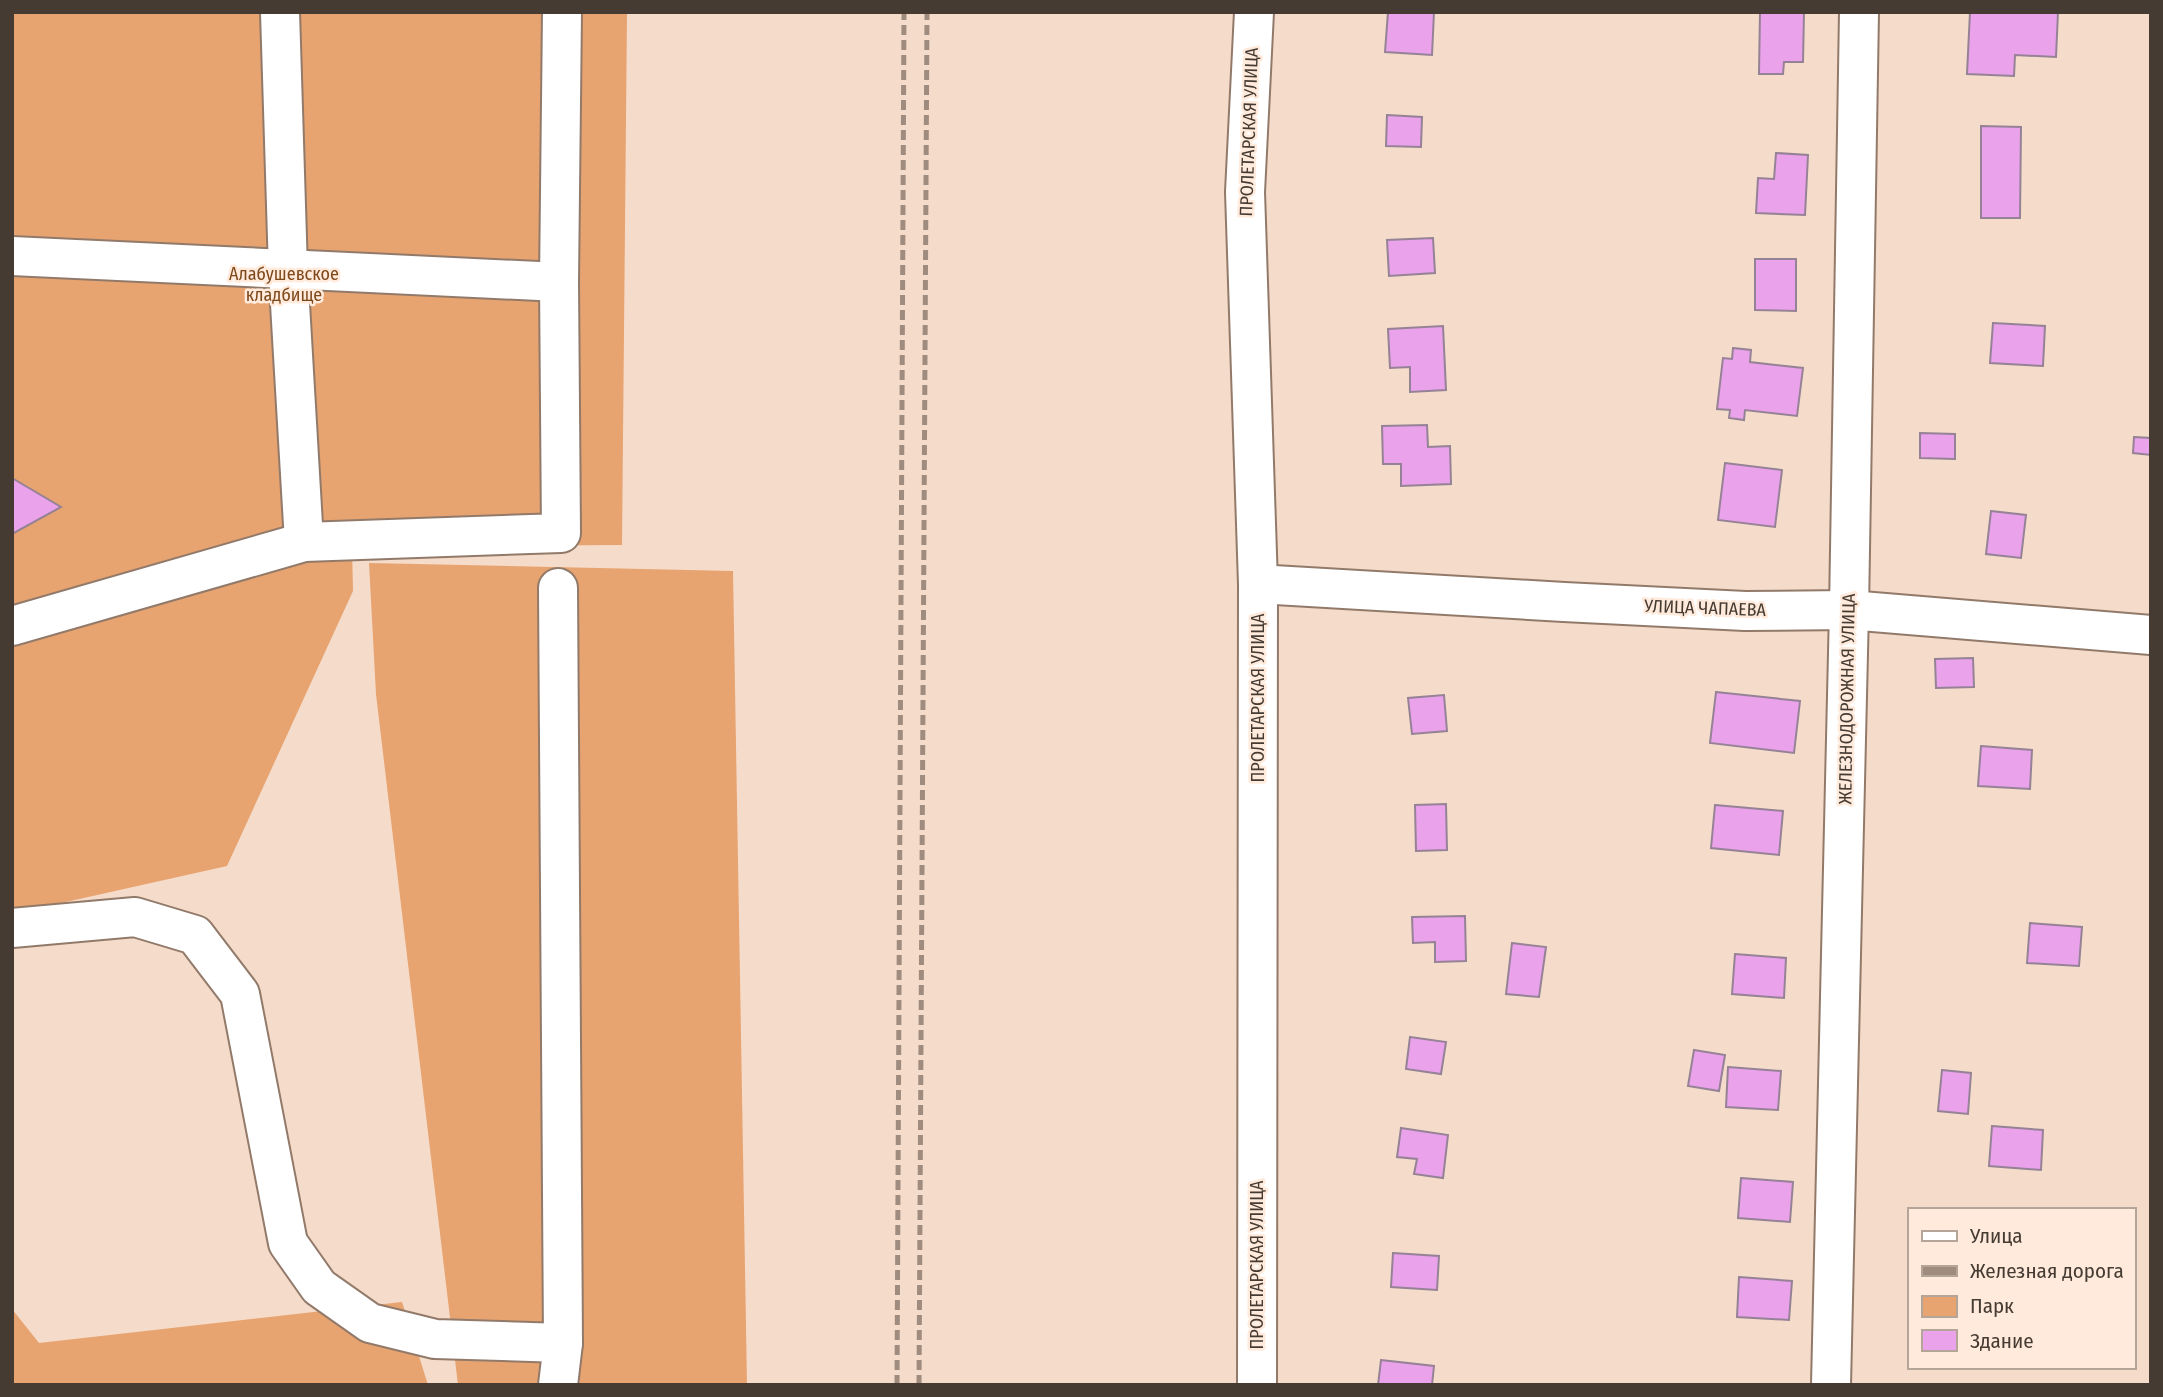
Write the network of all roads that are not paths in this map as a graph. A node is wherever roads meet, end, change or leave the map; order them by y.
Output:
1 (280, 12) edge
2 (562, 12) edge
3 (1254, 12) edge
4 (1859, 12) edge
5 (12, 256) edge
6 (288, 270) junction
7 (559, 282) junction
8 (304, 542) junction
9 (1258, 584) junction
10 (558, 588) dead end
11 (1849, 610) junction
12 (12, 626) edge
13 (2151, 635) edge
14 (12, 928) edge
15 (563, 1343) junction
16 (558, 1385) edge
17 (1257, 1385) edge
18 (1831, 1385) edge

1 - 6 street
2 - 7 street
3 - 9 street, ПРОЛЕТАРСКАЯ УЛИЦА
4 - 11 street, ЖЕЛЕЗНОДОРОЖНАЯ УЛИЦА
5 - 6 street
6 - 7 street
6 - 8 street
7 - 8 street
8 - 12 street
9 - 11 street, УЛИЦА ЧАПАЕВА
9 - 17 street, ПРОЛЕТАРСКАЯ УЛИЦА
10 - 15 street
11 - 13 street, УЛИЦА ЧАПАЕВА
11 - 18 street, ЖЕЛЕЗНОДОРОЖНАЯ УЛИЦА
14 - 15 street
15 - 16 street

